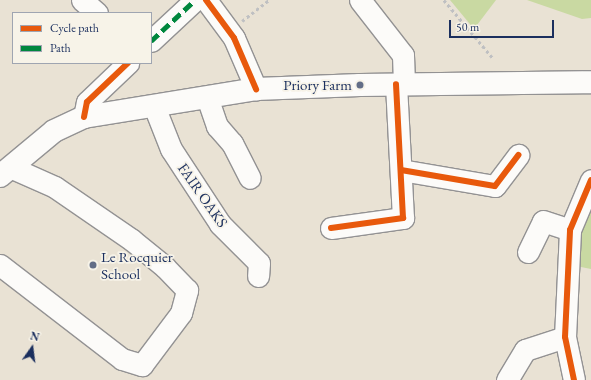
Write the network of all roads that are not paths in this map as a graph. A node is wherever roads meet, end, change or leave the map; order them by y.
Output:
1 (82, 0) edge
2 (195, 0) edge
3 (206, 0) edge
4 (360, 0) edge
5 (95, 12) edge
6 (152, 40) edge
7 (127, 64) edge
8 (591, 82) edge
9 (400, 84) junction
10 (256, 89) junction
11 (207, 97) junction
12 (154, 106) junction
13 (84, 117) junction
14 (32, 147) junction
15 (518, 155) dead end
16 (401, 170) junction
17 (5, 171) edge
18 (250, 178) dead end
19 (591, 180) edge
20 (44, 182) junction
21 (331, 228) dead end
22 (570, 230) junction
23 (528, 252) dead end
24 (0, 265) edge
25 (258, 276) dead end
26 (565, 338) junction
27 (507, 380) edge
28 (574, 380) edge

1 - 5 street
2 - 6 street
3 - 10 street
4 - 9 street
7 - 13 street
8 - 9 main road
9 - 10 main road
9 - 16 street
10 - 11 main road
11 - 12 main road
11 - 18 street
12 - 13 main road
12 - 25 street, FAIR OAKS
13 - 14 main road
14 - 17 main road
14 - 20 street
15 - 16 street
16 - 21 street
17 - 20 street
19 - 22 street
20 - 24 street
22 - 23 street
22 - 26 street
26 - 27 street
26 - 28 street

